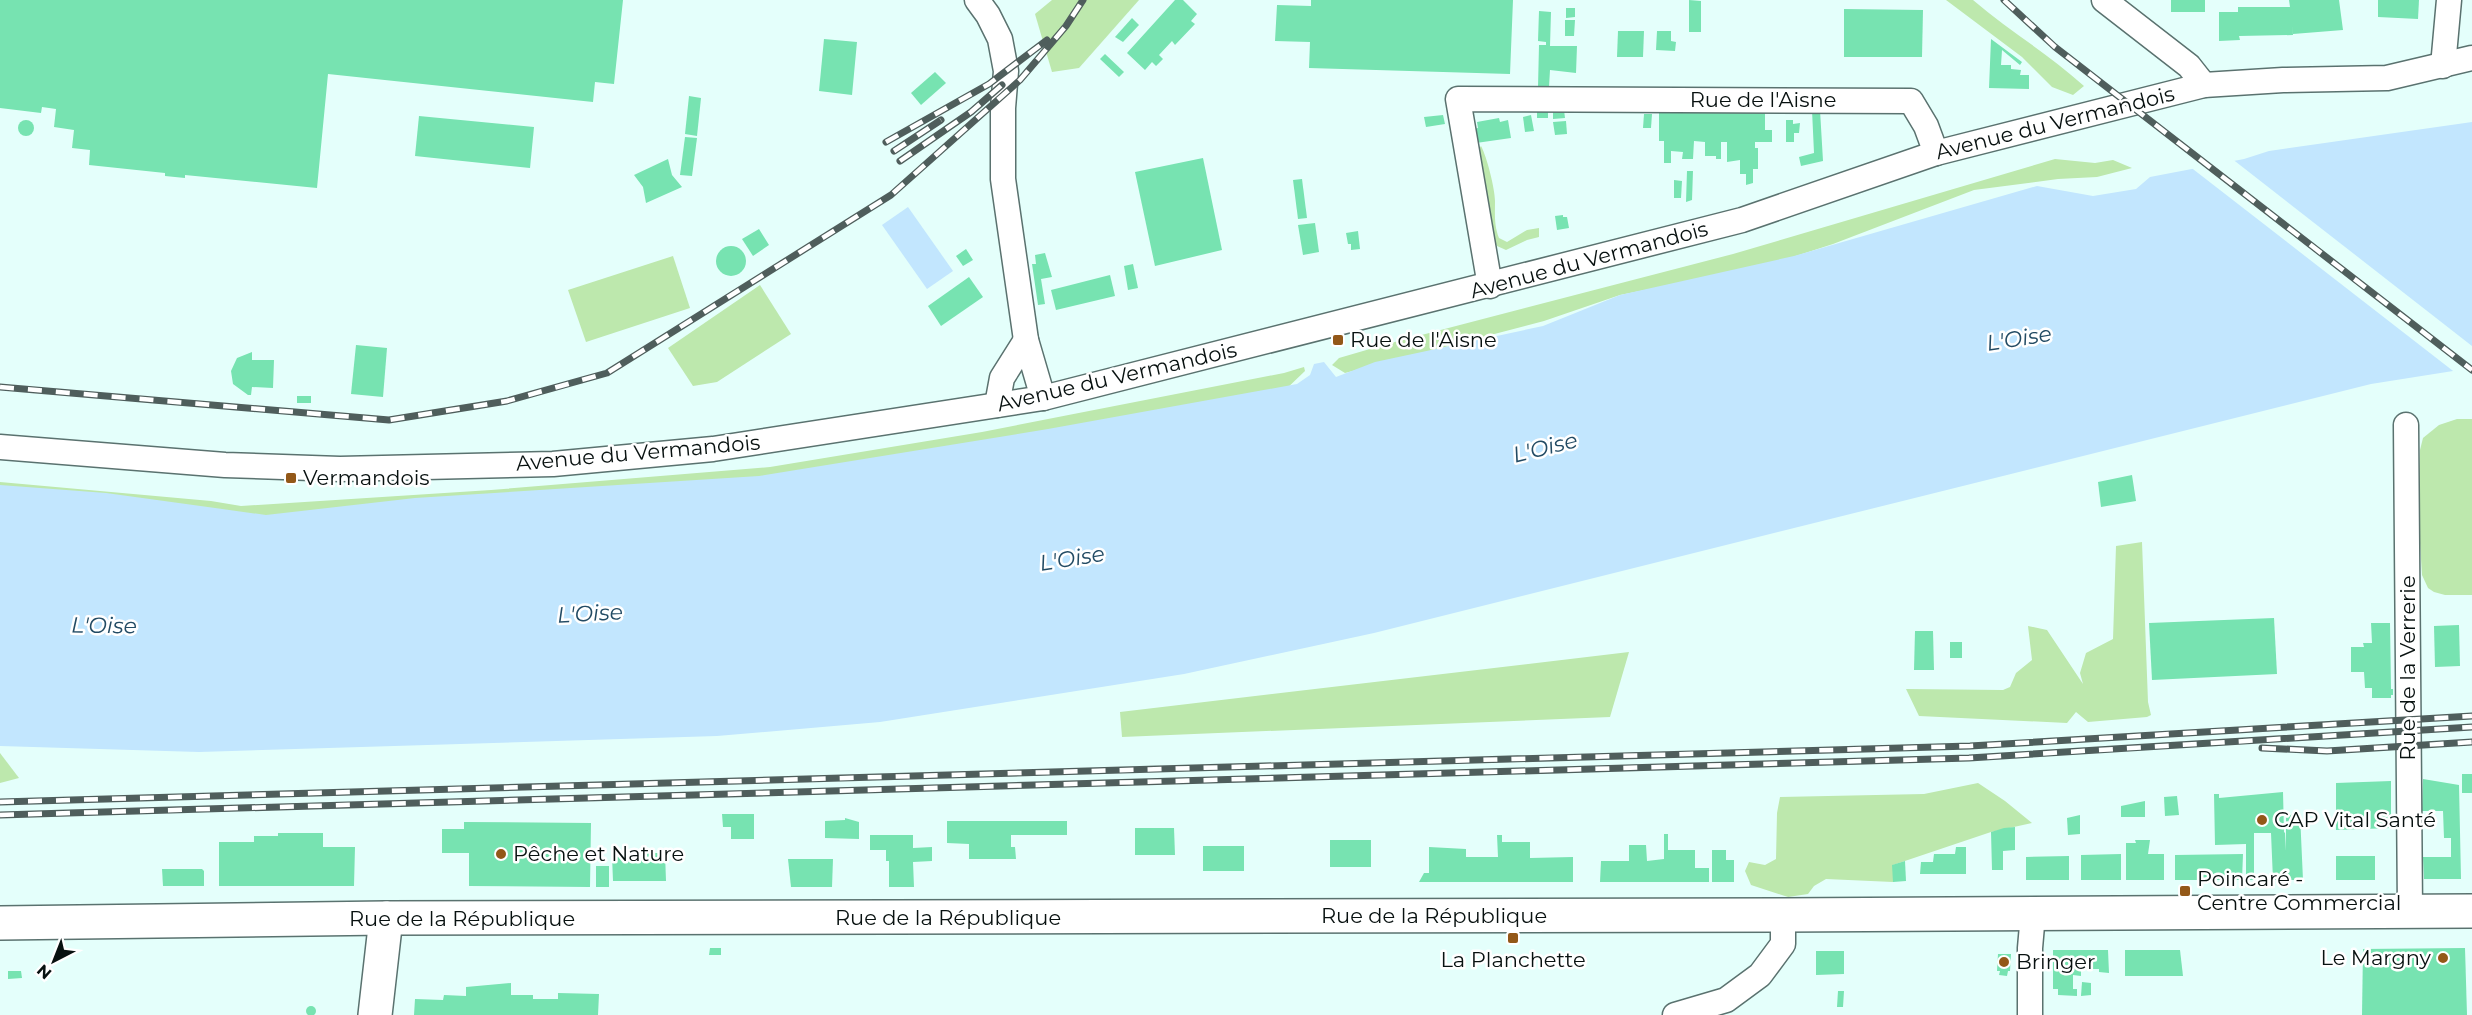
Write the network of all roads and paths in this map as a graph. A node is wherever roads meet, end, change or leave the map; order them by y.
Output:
1 (977, 0) edge
2 (2104, 0) edge
3 (2450, 0) edge
4 (2472, 57) edge
5 (2443, 66) junction
6 (2204, 85) junction
7 (1936, 153) junction
8 (1490, 286) junction
9 (1026, 340) junction
10 (1043, 398) junction
11 (997, 405) junction
12 (2406, 425) dead end
13 (0, 447) edge
14 (2472, 910) edge
15 (2410, 911) junction
16 (2033, 914) junction
17 (1783, 915) junction
18 (386, 918) junction
19 (0, 923) edge
20 (375, 1015) edge
21 (1675, 1015) edge
22 (2030, 1015) edge

1 - 9 street
2 - 6 street
3 - 5 street
4 - 5 street, Avenue du Vermandois
5 - 6 street, Avenue du Vermandois
6 - 7 street, Avenue du Vermandois
7 - 8 street, Avenue du Vermandois
7 - 8 street, Rue de l'Aisne
8 - 10 street, Avenue du Vermandois
9 - 10 street
9 - 11 street
10 - 11 street, Avenue du Vermandois
11 - 13 street, Avenue du Vermandois
12 - 15 street, Rue de la Verrerie
14 - 15 main road, Rue de la République
15 - 16 main road, Rue de la République
16 - 17 main road, Rue de la République
16 - 22 street
17 - 18 main road, Rue de la République
17 - 21 street
18 - 19 main road, Rue de la République
18 - 20 main road

